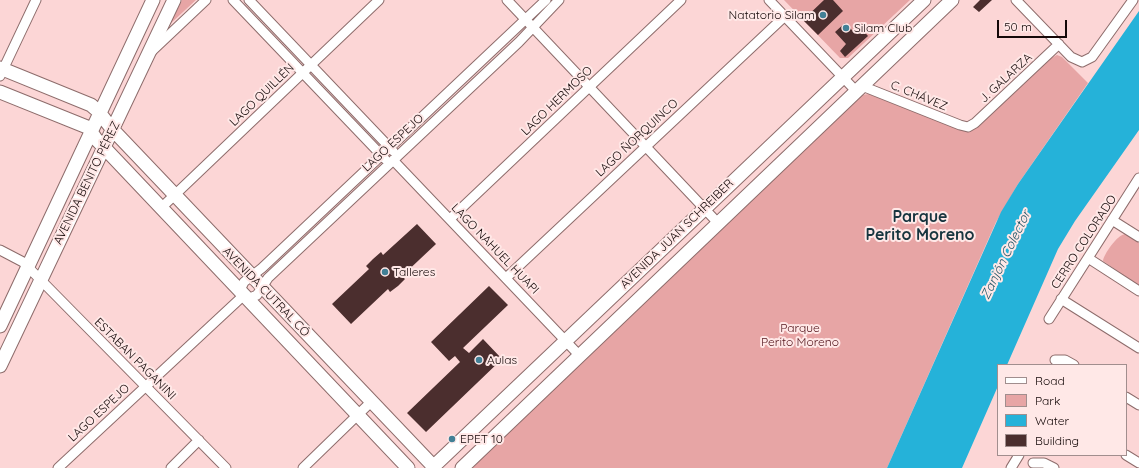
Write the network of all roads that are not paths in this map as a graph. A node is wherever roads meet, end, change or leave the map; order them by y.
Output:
1 (36, 0) edge
2 (153, 0) edge
3 (174, 0) edge
4 (206, 0) edge
5 (233, 0) edge
6 (249, 0) edge
7 (379, 0) edge
8 (507, 0) edge
9 (546, 0) edge
10 (558, 0) edge
11 (681, 0) edge
12 (769, 0) edge
13 (924, 0) edge
14 (952, 0) edge
15 (1016, 0) edge
16 (1133, 0) edge
17 (784, 16) junction
18 (526, 20) junction
19 (533, 26) junction
20 (1059, 44) junction
21 (148, 55) junction
22 (311, 65) junction
23 (1, 71) edge
24 (302, 73) junction
25 (843, 77) junction
26 (590, 87) junction
27 (859, 88) junction
28 (0, 92) edge
29 (100, 113) junction
30 (968, 126) joint
31 (93, 128) junction
32 (111, 129) junction
33 (646, 146) junction
34 (104, 148) junction
35 (390, 148) junction
36 (382, 156) junction
37 (394, 160) junction
38 (1139, 178) edge
39 (174, 195) junction
40 (161, 208) junction
41 (704, 208) junction
42 (450, 219) junction
43 (1112, 220) junction
44 (718, 223) junction
45 (1139, 237) edge
46 (0, 250) edge
47 (1088, 258) junction
48 (28, 267) junction
49 (252, 277) junction
50 (506, 278) junction
51 (41, 280) junction
52 (262, 287) junction
53 (1139, 291) edge
54 (244, 295) junction
55 (1062, 299) junction
56 (1049, 319) dead end
57 (0, 326) edge
58 (565, 340) junction
59 (1139, 348) edge
60 (579, 356) junction
61 (1055, 360) dead end
62 (1072, 364) edge
63 (0, 366) edge
64 (145, 386) junction
65 (1127, 398) edge
66 (371, 402) junction
67 (1139, 406) edge
68 (358, 415) junction
69 (199, 440) junction
70 (1018, 456) edge
71 (1127, 456) edge
72 (1033, 463) dead end
73 (1139, 463) edge
74 (434, 467) edge
75 (58, 468) edge
76 (171, 468) edge
77 (226, 468) edge
78 (303, 468) edge
79 (408, 468) edge
80 (462, 468) edge
81 (1010, 468) edge
82 (1054, 468) edge

1 - 23 street
2 - 29 main road, AVENIDA BENITO PÉREZ
3 - 21 main road, AVENIDA BENITO PÉREZ
4 - 21 street
5 - 24 street, LAGO NAHUEL HUAPI
6 - 22 street, LAGO NAHUEL HUAPI
7 - 22 street, LAGO QUILLÉN
8 - 18 street
9 - 18 street, LAGO ESPEJO
10 - 19 street, LAGO ESPEJO
11 - 26 street, LAGO HERMOSO
12 - 17 street
13 - 25 main road, AVENIDA JUAN SCHREIBER
14 - 27 main road, AVENIDA JUAN SCHREIBER
15 - 20 street
16 - 20 street
17 - 25 street
17 - 33 street, LAGO ÑORQUINCO
18 - 19 street
18 - 35 street, LAGO ESPEJO
19 - 26 street
19 - 37 street, LAGO ESPEJO
20 - 30 street, J. GALARZA
21 - 32 main road, AVENIDA BENITO PÉREZ
22 - 24 street, LAGO QUILLÉN
22 - 35 street, LAGO NAHUEL HUAPI
23 - 29 main road
24 - 36 street, LAGO NAHUEL HUAPI
24 - 39 street, LAGO QUILLÉN
25 - 27 street
25 - 41 main road, AVENIDA JUAN SCHREIBER
26 - 33 street
26 - 42 street, LAGO HERMOSO
27 - 30 street, C. CHÁVEZ
27 - 44 main road, AVENIDA JUAN SCHREIBER
28 - 31 main road
29 - 31 main road, AVENIDA BENITO PÉREZ
29 - 32 main road, AVENIDA CUTRAL CÓ
31 - 32 main road
31 - 34 main road, AVENIDA CUTRAL CÓ
31 - 48 main road, AVENIDA BENITO PÉREZ
32 - 34 main road, AVENIDA BENITO PÉREZ
32 - 39 main road, AVENIDA CUTRAL CÓ
33 - 41 street
33 - 50 street, LAGO ÑORQUINCO
34 - 40 main road, AVENIDA CUTRAL CÓ
34 - 51 main road, AVENIDA BENITO PÉREZ
35 - 36 street, LAGO ESPEJO
35 - 37 street, LAGO NAHUEL HUAPI
36 - 37 street, LAGO NAHUEL HUAPI
36 - 49 street, LAGO ESPEJO
37 - 42 street, LAGO NAHUEL HUAPI
37 - 52 street, LAGO ESPEJO
38 - 43 street, CERRO COLORADO
39 - 40 street, LAGO QUILLÉN
39 - 49 main road, AVENIDA CUTRAL CÓ
40 - 54 main road, AVENIDA CUTRAL CÓ
41 - 44 street
41 - 58 main road, AVENIDA JUAN SCHREIBER
42 - 50 street, LAGO NAHUEL HUAPI
43 - 45 street
43 - 47 street, CERRO COLORADO
44 - 60 main road, AVENIDA JUAN SCHREIBER
46 - 48 street, ESTABAN PAGANINI
47 - 53 street
47 - 55 street, CERRO COLORADO
48 - 51 street, ESTABAN PAGANINI
48 - 57 main road, AVENIDA BENITO PÉREZ
49 - 52 main road, AVENIDA CUTRAL CÓ
49 - 54 street, LAGO ESPEJO
50 - 58 street, LAGO NAHUEL HUAPI
51 - 63 main road, AVENIDA BENITO PÉREZ
51 - 64 street, ESTABAN PAGANINI
52 - 54 street, LAGO ESPEJO
52 - 66 main road, AVENIDA CUTRAL CÓ
54 - 64 street, LAGO ESPEJO
54 - 68 main road, AVENIDA CUTRAL CÓ
55 - 56 street, CERRO COLORADO
55 - 59 street
58 - 60 street, LAGO NAHUEL HUAPI
58 - 74 main road, AVENIDA JUAN SCHREIBER
60 - 80 main road, AVENIDA JUAN SCHREIBER
61 - 62 street
64 - 69 street, ESTABAN PAGANINI
64 - 75 street, LAGO ESPEJO
65 - 67 street
66 - 68 street
66 - 74 main road, AVENIDA CUTRAL CÓ
68 - 78 street
68 - 79 main road, AVENIDA CUTRAL CÓ
69 - 76 street
69 - 77 street, ESTABAN PAGANINI
70 - 81 street
71 - 73 street
72 - 82 street

